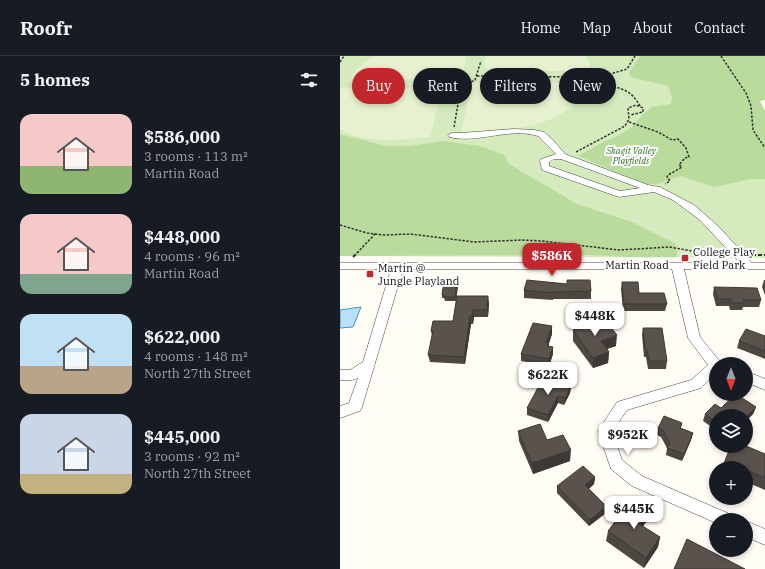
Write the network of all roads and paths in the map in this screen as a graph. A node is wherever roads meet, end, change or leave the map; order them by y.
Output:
1 (344, 56) edge
2 (635, 56) edge
3 (721, 56) edge
4 (481, 60) dead end
5 (340, 62) edge
6 (616, 72) edge
7 (477, 76) junction
8 (559, 76) edge
9 (472, 82) edge
10 (616, 87) edge
11 (458, 104) edge
12 (640, 106) junction
13 (630, 115) junction
14 (629, 122) junction
15 (452, 135) joint
16 (765, 148) edge
17 (564, 157) junction
18 (657, 189) junction
19 (340, 225) edge
20 (376, 233) junction
21 (740, 255) junction
22 (765, 255) edge
23 (353, 258) dead end
24 (677, 265) junction
25 (340, 266) edge
26 (398, 266) junction
27 (749, 266) junction
28 (765, 266) edge
29 (709, 357) edge
30 (369, 365) junction
31 (709, 372) edge
32 (340, 375) edge
33 (753, 379) edge
34 (765, 385) edge
35 (340, 412) edge
36 (710, 513) edge
37 (753, 532) edge
38 (765, 537) edge

1 - 5 path
2 - 6 path
3 - 16 path
4 - 7 path
7 - 8 path
7 - 9 path
10 - 12 path
11 - 15 path
12 - 13 path
12 - 13 path
13 - 14 path
14 - 17 path
14 - 18 path
15 - 17 street
17 - 18 street
17 - 18 street
18 - 21 street
19 - 20 path
20 - 21 path
20 - 23 path
21 - 22 path
21 - 27 street
24 - 26 street, Martin Road
24 - 27 street, Martin Road
24 - 29 street
25 - 26 street, Martin Road
26 - 30 street
27 - 28 street, Martin Road
30 - 32 street
30 - 35 street
31 - 36 street
33 - 34 street
37 - 38 street

